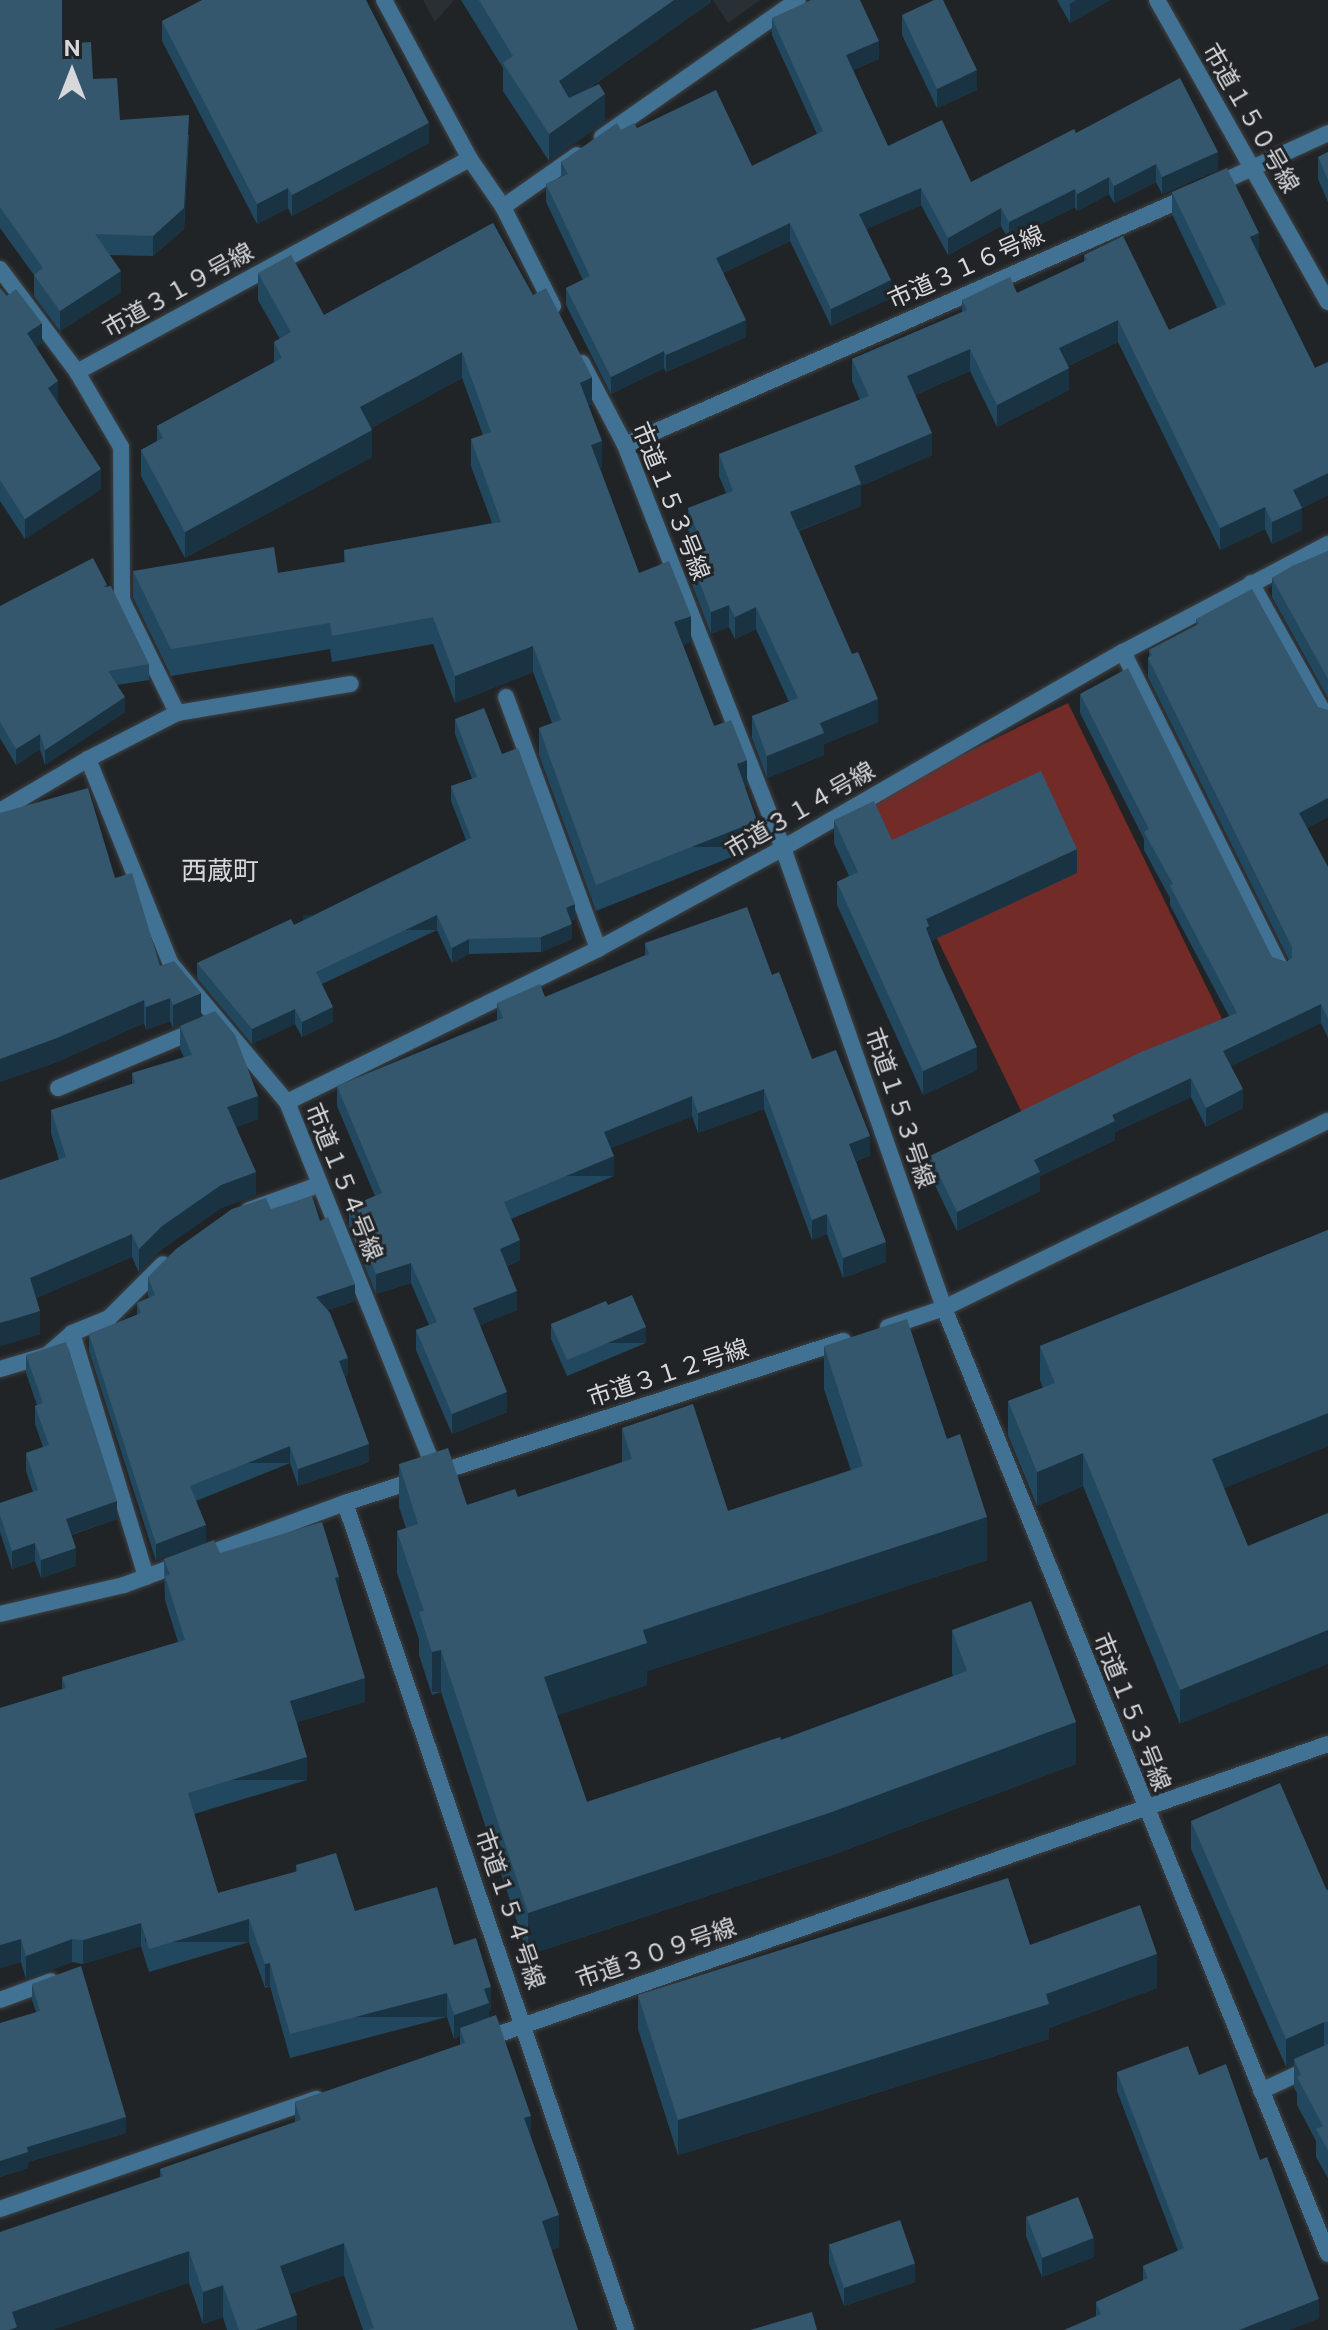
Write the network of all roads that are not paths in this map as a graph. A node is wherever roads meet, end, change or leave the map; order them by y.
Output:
1 (384, 0) edge
2 (798, 0) edge
3 (1157, 0) edge
4 (1328, 133) edge
5 (470, 159) junction
6 (1253, 169) junction
7 (503, 207) junction
8 (0, 269) edge
9 (1328, 302) edge
10 (560, 319) edge
11 (574, 347) edge
12 (77, 372) junction
13 (625, 445) junction
14 (1328, 544) edge
15 (1251, 583) junction
16 (1123, 652) junction
17 (351, 684) dead end
18 (506, 697) dead end
19 (177, 713) junction
20 (1328, 720) edge
21 (88, 759) junction
22 (0, 811) edge
23 (783, 848) junction
24 (598, 949) junction
25 (1282, 971) edge
26 (218, 1021) junction
27 (58, 1088) dead end
28 (287, 1102) junction
29 (1328, 1121) edge
30 (318, 1185) junction
31 (227, 1217) edge
32 (180, 1250) edge
33 (944, 1308) junction
34 (72, 1333) junction
35 (0, 1369) edge
36 (436, 1474) junction
37 (345, 1503) junction
38 (146, 1577) junction
39 (0, 1614) edge
40 (1328, 1744) edge
41 (1145, 1810) junction
42 (63, 1977) edge
43 (0, 2000) edge
44 (524, 2025) junction
45 (464, 2047) edge
46 (1328, 2060) edge
47 (1261, 2091) junction
48 (330, 2094) edge
49 (0, 2209) edge
50 (1328, 2254) edge
51 (626, 2330) edge

1 - 5 street
2 - 7 street
3 - 6 street, 市道１５０号線
4 - 6 street, 市道３１６号線
5 - 7 street
5 - 12 street, 市道３１９号線
6 - 9 street, 市道１５０号線
6 - 13 street, 市道３１６号線
7 - 10 street
8 - 12 street
11 - 13 street, 市道１５３号線
12 - 19 street
13 - 23 street, 市道１５３号線
14 - 15 street, 市道３１４号線
15 - 16 street, 市道３１４号線
15 - 20 street
16 - 23 street, 市道３１４号線
16 - 25 street
17 - 19 street
18 - 24 street
19 - 21 street
21 - 22 street
21 - 26 street, 市道１５４号線
23 - 24 street, 市道３１４号線
23 - 33 street, 市道１５３号線
24 - 28 street, 市道３１４号線
26 - 27 street
26 - 28 street, 市道１５４号線
28 - 30 street, 市道１５４号線
29 - 33 street, 市道３１２号線
30 - 31 street
30 - 36 street, 市道１５４号線
32 - 34 street
33 - 36 street, 市道３１２号線
33 - 41 street, 市道１５３号線
34 - 35 street
34 - 38 street
36 - 37 street, 市道３１２号線
37 - 38 street, 市道３１２号線
37 - 44 street, 市道１５４号線
38 - 39 street, 市道３１２号線
40 - 41 street, 市道３０９号線
41 - 44 street, 市道３０９号線
41 - 47 street, 市道１５３号線
42 - 43 street
44 - 45 street, 市道３０９号線
44 - 51 street, 市道１５４号線
46 - 47 street
47 - 50 street, 市道１５３号線
48 - 49 street

